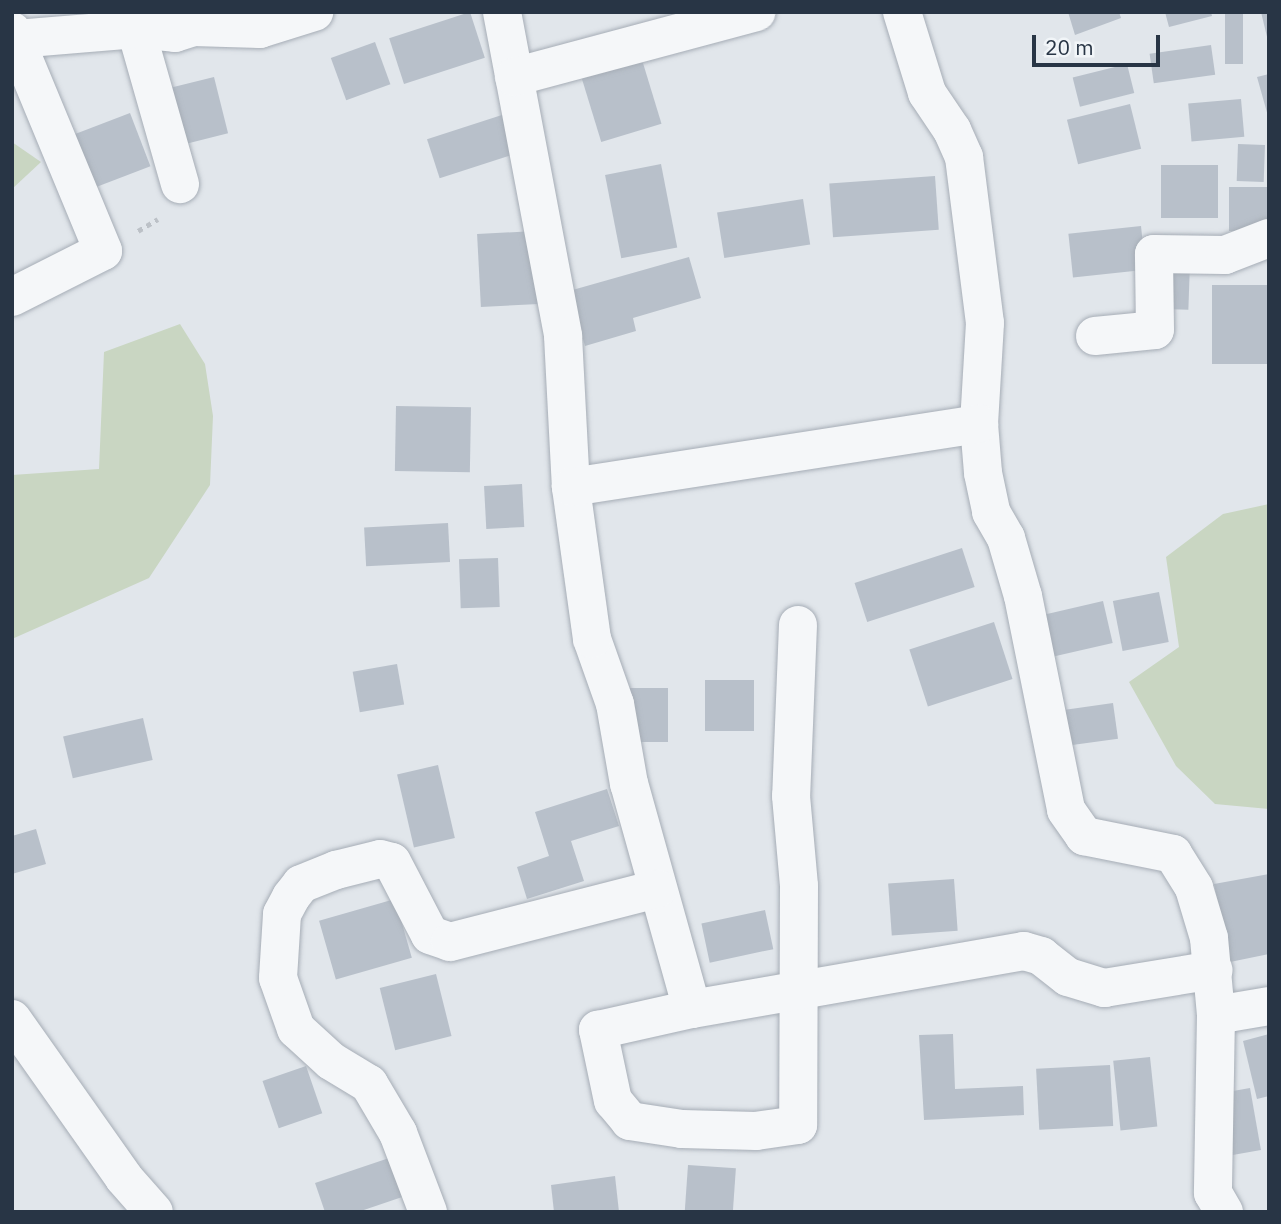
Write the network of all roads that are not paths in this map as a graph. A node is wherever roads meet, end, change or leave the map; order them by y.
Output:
1 (314, 12) edge
2 (502, 12) edge
3 (756, 12) edge
4 (902, 12) edge
5 (134, 21) edge
6 (17, 54) edge
7 (514, 77) junction
8 (180, 184) road end
9 (1269, 238) edge
10 (12, 297) edge
11 (1095, 336) dead end
12 (979, 424) junction
13 (570, 487) junction
14 (797, 625) dead end
15 (657, 889) junction
16 (1214, 970) junction
17 (797, 989) junction
18 (1269, 1006) edge
19 (692, 1009) junction
20 (1216, 1015) junction
21 (12, 1019) edge
22 (152, 1211) edge
23 (428, 1212) edge
24 (1224, 1212) edge

1 - 5 street
2 - 7 street
3 - 7 street
4 - 12 street
5 - 6 street
5 - 8 street
6 - 10 street
7 - 13 street
9 - 11 street
12 - 13 street
12 - 16 street
13 - 15 street
14 - 17 street
15 - 19 street
15 - 23 street
16 - 17 street
16 - 20 street
17 - 19 street
17 - 19 street
18 - 20 street
20 - 24 street
21 - 22 street

